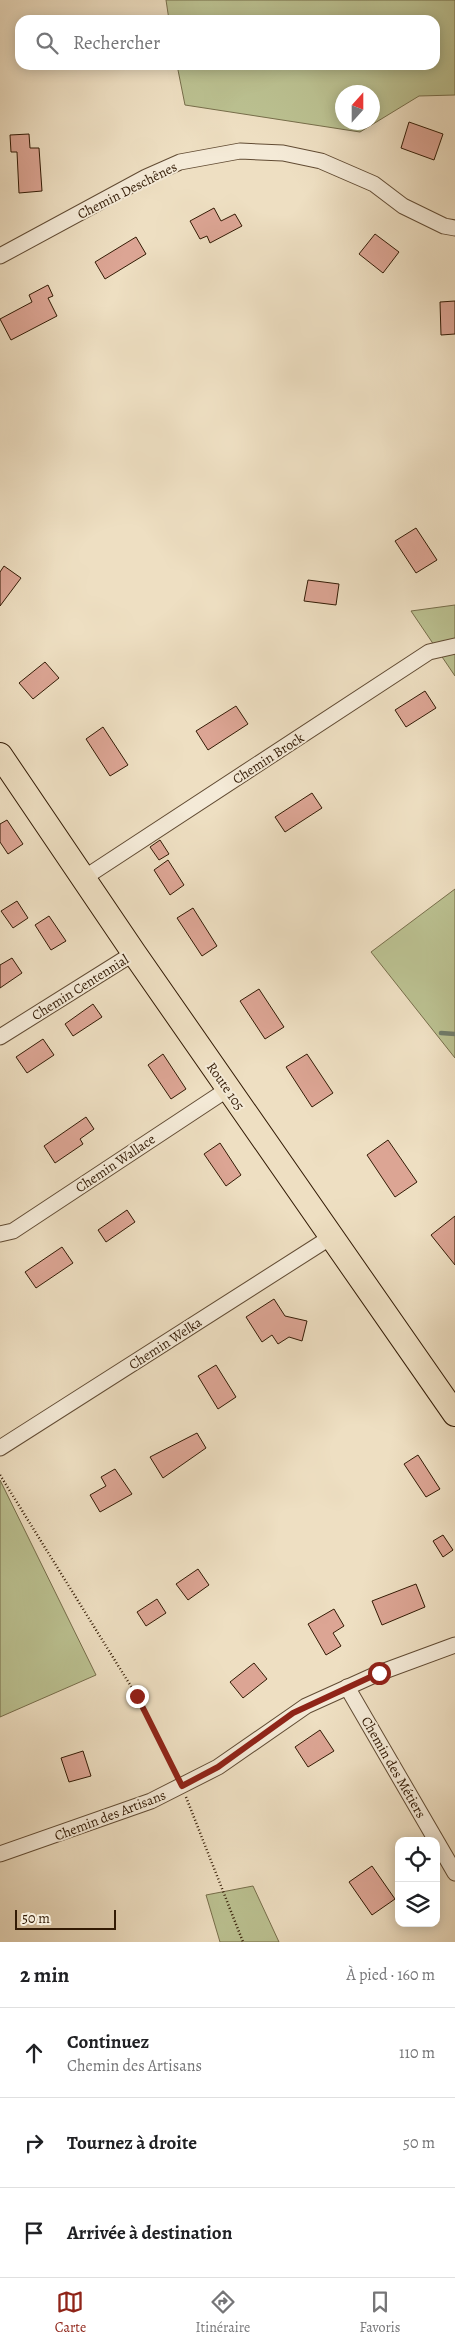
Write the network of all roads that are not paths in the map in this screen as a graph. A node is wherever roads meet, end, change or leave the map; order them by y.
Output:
1 (455, 228) edge
2 (0, 256) edge
3 (455, 646) edge
4 (0, 755) edge
5 (84, 878) junction
6 (134, 953) junction
7 (0, 1037) edge
8 (228, 1089) junction
9 (0, 1234) edge
10 (331, 1237) junction
11 (455, 1414) edge
12 (0, 1448) edge
13 (455, 1645) edge
14 (347, 1687) junction
15 (0, 1854) edge
16 (455, 1873) edge

1 - 2 street, Chemin Deschênes
3 - 5 street, Chemin Brock
4 - 5 main road, Route 105
5 - 6 main road, Route 105
6 - 7 street, Chemin Centennial
6 - 8 main road, Route 105
8 - 9 street, Chemin Wallace
8 - 10 main road, Route 105
10 - 11 main road, Route 105
10 - 12 street, Chemin Welka
13 - 14 street, Chemin des Artisans
14 - 15 street, Chemin des Artisans
14 - 16 street, Chemin des Métiers

